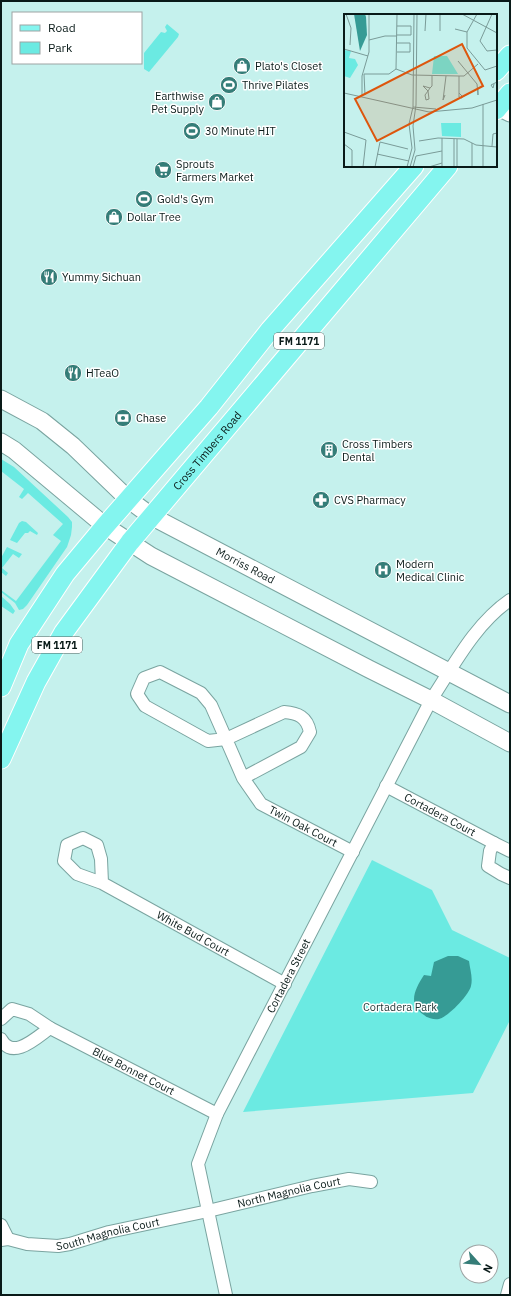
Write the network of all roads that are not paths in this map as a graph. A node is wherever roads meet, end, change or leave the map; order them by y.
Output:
1 (510, 55) edge
2 (497, 71) edge
3 (497, 73) edge
4 (510, 80) edge
5 (413, 167) edge
6 (447, 167) edge
7 (1, 399) edge
8 (1, 442) edge
9 (128, 499) junction
10 (151, 516) junction
11 (105, 526) junction
12 (130, 542) junction
13 (510, 600) edge
14 (449, 672) junction
15 (1, 687) edge
16 (432, 700) junction
17 (510, 704) edge
18 (226, 739) junction
19 (510, 743) edge
20 (1, 759) edge
21 (243, 778) junction
22 (386, 786) junction
23 (494, 843) junction
24 (510, 851) edge
25 (353, 852) junction
26 (510, 878) edge
27 (102, 883) dead end
28 (285, 984) junction
29 (1, 1019) edge
30 (50, 1028) junction
31 (1, 1038) edge
32 (217, 1114) junction
33 (371, 1182) dead end
34 (208, 1211) junction
35 (1, 1225) edge
36 (5, 1239) edge
37 (510, 1284) edge
38 (226, 1295) edge
39 (507, 1295) edge

1 - 2 main road
3 - 4 main road
5 - 9 main road, FM 1171
6 - 10 main road, Cross Timbers Road / FM 1171
7 - 9 main road, Morriss Road
8 - 11 main road
9 - 10 main road, Morriss Road
9 - 11 main road, FM 1171
10 - 12 main road, Cross Timbers Road / FM 1171
10 - 14 main road, Morriss Road
11 - 12 main road
11 - 15 main road, FM 1171
12 - 16 main road
12 - 20 main road, Cross Timbers Road / FM 1171
13 - 14 street, Cortadera Street
14 - 16 street, Cortadera Street
14 - 17 main road, Morriss Road
16 - 19 main road
16 - 22 street, Cortadera Street
18 - 18 street, Twin Oak Court
18 - 21 street, Twin Oak Court
18 - 21 street, Twin Oak Court
21 - 25 street, Twin Oak Court
22 - 23 street, Cortadera Court
22 - 25 street, Cortadera Street
23 - 24 street, Cortadera Court
23 - 26 street
25 - 28 street, Cortadera Street
27 - 28 street, White Bud Court
28 - 32 street, Cortadera Street
29 - 30 street, Blue Bonnet Court
30 - 31 street
30 - 32 street, Blue Bonnet Court
32 - 34 street, Cortadera Street
33 - 34 street, North Magnolia Court
34 - 36 street, South Magnolia Court
34 - 38 street, Cortadera Street
35 - 36 street, South Magnolia Court
37 - 39 street

